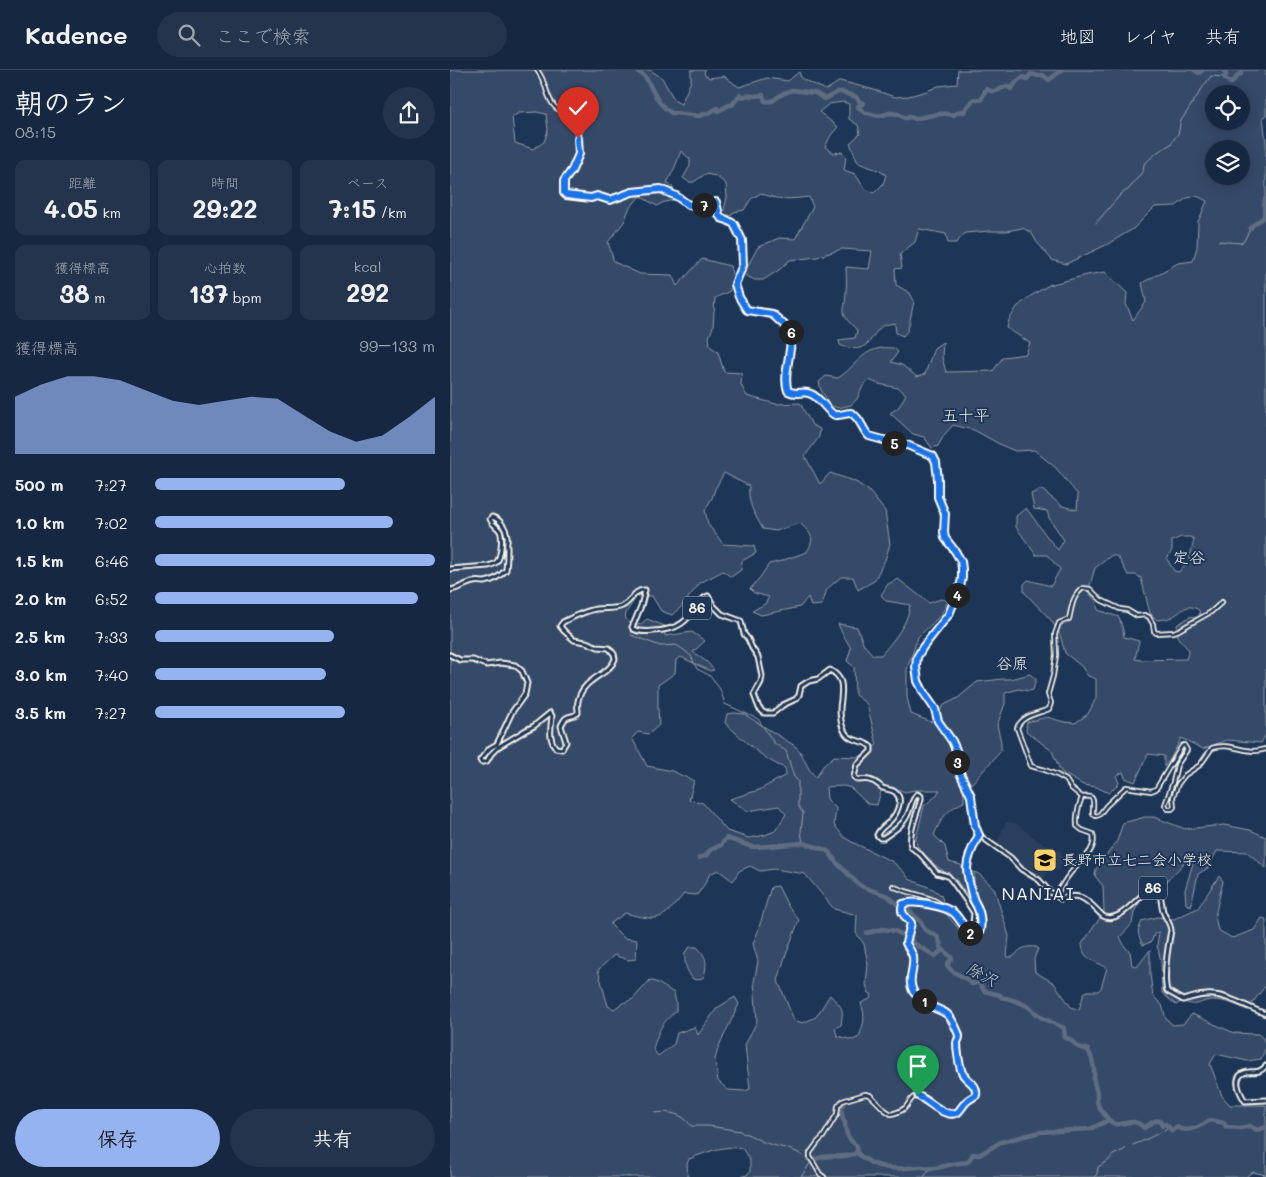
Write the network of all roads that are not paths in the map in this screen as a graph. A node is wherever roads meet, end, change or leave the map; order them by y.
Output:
1 (537, 70) edge
2 (450, 569) edge
3 (450, 590) edge
4 (1222, 602) dead end
5 (450, 655) edge
6 (1266, 749) edge
7 (1082, 797) junction
8 (979, 835) junction
9 (893, 886) dead end
10 (1056, 895) junction
11 (944, 908) junction
12 (969, 932) junction
13 (1266, 1014) edge
14 (1266, 1066) edge
15 (1266, 1100) edge
16 (824, 1177) edge

1 - 8 main road
2 - 3 main road
4 - 7 main road
5 - 12 main road, 86
6 - 7 main road
7 - 10 main road
8 - 10 main road
8 - 12 main road
9 - 11 main road
10 - 13 main road, 86
11 - 12 main road
11 - 16 main road
14 - 15 main road

